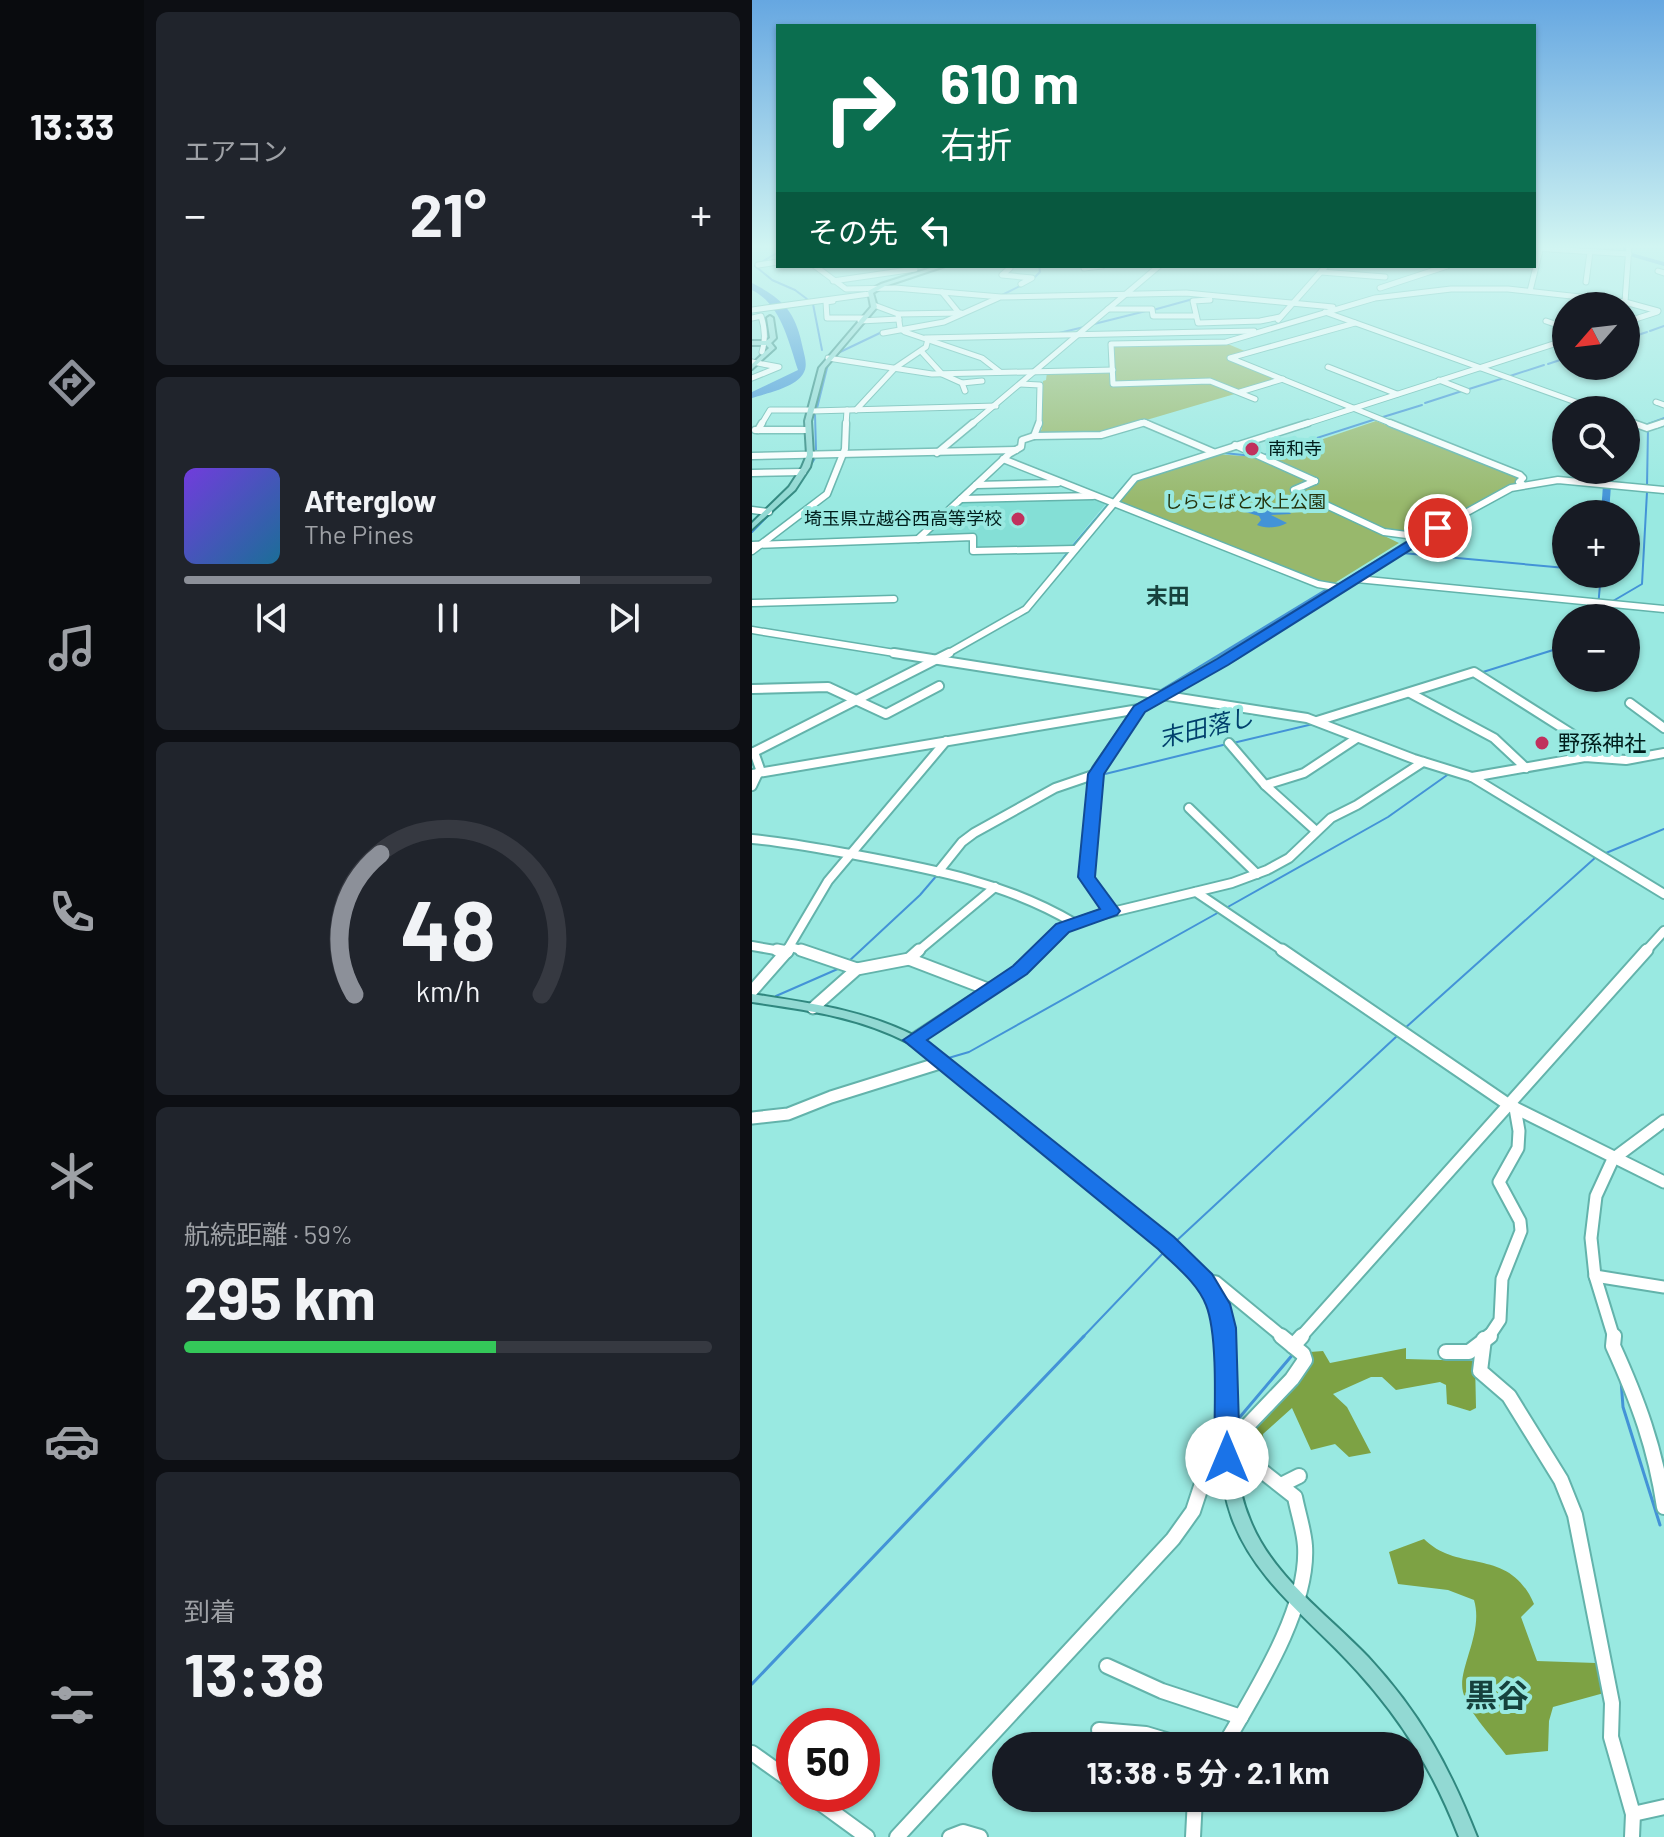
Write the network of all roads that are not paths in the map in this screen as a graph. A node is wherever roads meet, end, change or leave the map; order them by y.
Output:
1 (765, 332) edge
2 (772, 332) edge
3 (853, 332) edge
4 (909, 332) edge
5 (1082, 332) edge
6 (1203, 332) edge
7 (1263, 332) edge
8 (1324, 332) edge
9 (1379, 332) edge
10 (1078, 335) junction
11 (926, 338) junction
12 (767, 342) junction
13 (1226, 342) junction
14 (752, 343) edge
15 (1552, 345) edge
16 (921, 351) junction
17 (1251, 352) junction
18 (831, 359) junction
19 (754, 364) edge
20 (1328, 367) dead end
21 (895, 368) junction
22 (1480, 368) junction
23 (1113, 370) junction
24 (1040, 371) junction
25 (1000, 372) junction
26 (942, 374) junction
27 (752, 378) edge
28 (1283, 379) junction
29 (1439, 380) junction
30 (982, 381) dead end
31 (962, 383) junction
32 (1020, 384) junction
33 (1040, 385) junction
34 (965, 391) dead end
35 (1467, 391) dead end
36 (1239, 393) junction
37 (1397, 394) junction
38 (1559, 396) edge
39 (1255, 399) dead end
40 (1656, 402) dead end
41 (1664, 405) edge
42 (996, 406) junction
43 (1353, 407) junction
44 (847, 410) junction
45 (856, 410) junction
46 (814, 411) junction
47 (1664, 422) edge
48 (1640, 425) edge
49 (754, 430) edge
50 (808, 430) junction
51 (1034, 436) junction
52 (1260, 437) junction
53 (1271, 441) dead end
54 (1235, 445) junction
55 (1016, 450) junction
56 (939, 452) junction
57 (1213, 452) junction
58 (843, 454) junction
59 (810, 455) junction
60 (752, 456) edge
61 (1003, 459) junction
62 (803, 472) junction
63 (752, 473) edge
64 (1065, 483) junction
65 (1522, 484) junction
66 (976, 485) junction
67 (1664, 490) edge
68 (1097, 495) junction
69 (961, 499) junction
70 (1114, 502) junction
71 (752, 510) edge
72 (769, 512) junction
73 (752, 527) edge
74 (1422, 537) junction
75 (918, 539) junction
76 (756, 544) edge
77 (1075, 549) junction
78 (752, 551) edge
79 (1357, 579) junction
80 (1341, 588) junction
81 (894, 599) dead end
82 (752, 603) edge
83 (1664, 609) edge
84 (752, 630) edge
85 (937, 659) junction
86 (939, 686) dead end
87 (752, 689) edge
88 (1410, 693) junction
89 (1165, 696) junction
90 (856, 700) junction
91 (1630, 703) dead end
92 (1139, 709) junction
93 (1317, 722) junction
94 (1664, 728) edge
95 (1357, 738) junction
96 (946, 741) junction
97 (1229, 743) dead end
98 (753, 753) edge
99 (1664, 753) edge
100 (1591, 757) junction
101 (1423, 762) junction
102 (1526, 768) junction
103 (757, 773) edge
104 (1096, 774) junction
105 (1472, 777) junction
106 (1265, 785) junction
107 (752, 786) edge
108 (1189, 808) dead end
109 (1315, 830) junction
110 (752, 839) edge
111 (848, 855) junction
112 (938, 872) junction
113 (1257, 874) junction
114 (995, 887) junction
115 (1196, 892) junction
116 (1664, 894) edge
117 (1111, 911) junction
118 (1074, 923) junction
119 (1664, 931) edge
120 (752, 946) edge
121 (789, 950) junction
122 (909, 959) junction
123 (857, 969) junction
124 (990, 990) junction
125 (752, 991) edge
126 (752, 998) edge
127 (813, 1008) junction
128 (913, 1040) junction
129 (943, 1062) junction
130 (1512, 1106) junction
131 (752, 1118) edge
132 (1664, 1121) edge
133 (1613, 1159) junction
134 (1664, 1182) edge
135 (1595, 1276) junction
136 (1204, 1280) junction
137 (1664, 1287) edge
138 (1484, 1339) junction
139 (1293, 1346) junction
140 (1446, 1352) dead end
141 (1227, 1441) junction
142 (1243, 1446) junction
143 (1299, 1476) dead end
144 (1281, 1485) junction
145 (1664, 1507) edge
146 (1299, 1600) junction
147 (1107, 1666) dead end
148 (1241, 1717) junction
149 (1099, 1730) dead end
150 (1122, 1732) edge
151 (1232, 1732) edge
152 (752, 1753) edge
153 (776, 1770) edge
154 (1664, 1807) edge
155 (833, 1812) edge
156 (1192, 1812) edge
157 (1633, 1814) junction
158 (867, 1837) edge
159 (897, 1837) edge
160 (950, 1837) edge
161 (980, 1837) edge
162 (1193, 1837) edge
163 (1468, 1837) edge
164 (1632, 1837) edge

1 - 12 street
2 - 12 main road
3 - 18 main road
4 - 11 street
5 - 10 street
6 - 10 street
7 - 13 street
8 - 17 street
9 - 22 street
10 - 11 street
10 - 24 street
11 - 16 street
11 - 25 street
12 - 14 main road
12 - 19 main road
13 - 17 street
13 - 23 street
15 - 22 street
16 - 21 street
16 - 26 street
17 - 28 street
18 - 21 street
18 - 46 main road
19 - 27 street
20 - 37 street
21 - 26 street
21 - 45 street
22 - 29 street
22 - 38 street
23 - 24 street
23 - 36 street
24 - 25 street
24 - 32 street
24 - 33 street
25 - 26 street
26 - 31 street
28 - 36 street
28 - 43 street
29 - 35 street
29 - 37 street
30 - 31 street
31 - 34 street
32 - 33 street
32 - 42 street
33 - 51 street
36 - 39 street
37 - 43 street
40 - 41 street
42 - 45 street
42 - 56 street
43 - 52 street
43 - 65 street
44 - 45 street
44 - 46 street
44 - 58 street
46 - 49 street
46 - 50 main road
47 - 48 street
49 - 50 street
50 - 59 main road
51 - 55 street
51 - 57 street
52 - 53 street
52 - 54 street
54 - 57 street
54 - 74 street
55 - 56 street
55 - 61 street
56 - 58 street
57 - 70 street
58 - 59 street
58 - 76 street
59 - 60 street
59 - 62 main road
61 - 64 street
61 - 66 street
62 - 63 street
62 - 72 main road
64 - 66 street
64 - 68 street
65 - 67 street
65 - 74 street
66 - 69 street
68 - 69 street
68 - 70 street
69 - 75 street
70 - 77 street
70 - 80 street
71 - 72 street
72 - 73 main road
74 - 79 street
75 - 76 street
75 - 77 street
76 - 78 street
77 - 85 street
79 - 80 street
79 - 83 street
80 - 89 street
81 - 82 street
84 - 85 street
85 - 89 street
85 - 90 street
86 - 90 street
87 - 90 street
88 - 93 street
88 - 100 street
88 - 102 street
89 - 92 street
89 - 93 street
90 - 98 street
91 - 94 street
92 - 96 street
92 - 104 street
93 - 95 street
95 - 101 street
95 - 106 street
96 - 103 street
96 - 111 street
97 - 106 street
98 - 103 street
99 - 100 street
100 - 102 street
101 - 105 street
101 - 109 street
102 - 105 street
103 - 107 street
104 - 112 street
104 - 117 street
105 - 116 street
106 - 109 street
108 - 113 street
109 - 113 street
110 - 111 street
111 - 112 street
111 - 121 street
112 - 114 street
113 - 115 street
114 - 118 street
114 - 122 street
115 - 117 street
115 - 130 street
117 - 118 street
118 - 124 street
119 - 130 street
120 - 121 street
121 - 123 street
121 - 125 street
122 - 123 street
122 - 124 street
123 - 127 street
124 - 128 street
126 - 127 main road
127 - 128 main road
128 - 129 main road
129 - 131 street
129 - 136 main road
130 - 133 street
130 - 138 street
130 - 139 street
132 - 133 street
133 - 134 street
133 - 135 street
135 - 137 street
135 - 145 street
136 - 139 street
136 - 141 main road
138 - 140 street
138 - 157 street
139 - 142 street
141 - 142 street
141 - 146 main road
141 - 159 street
142 - 144 street
143 - 144 street
144 - 146 street
146 - 148 street
146 - 163 main road
147 - 148 street
148 - 151 street
149 - 150 street
152 - 153 street
154 - 157 street
155 - 158 street
156 - 162 street
157 - 164 street
160 - 161 street

